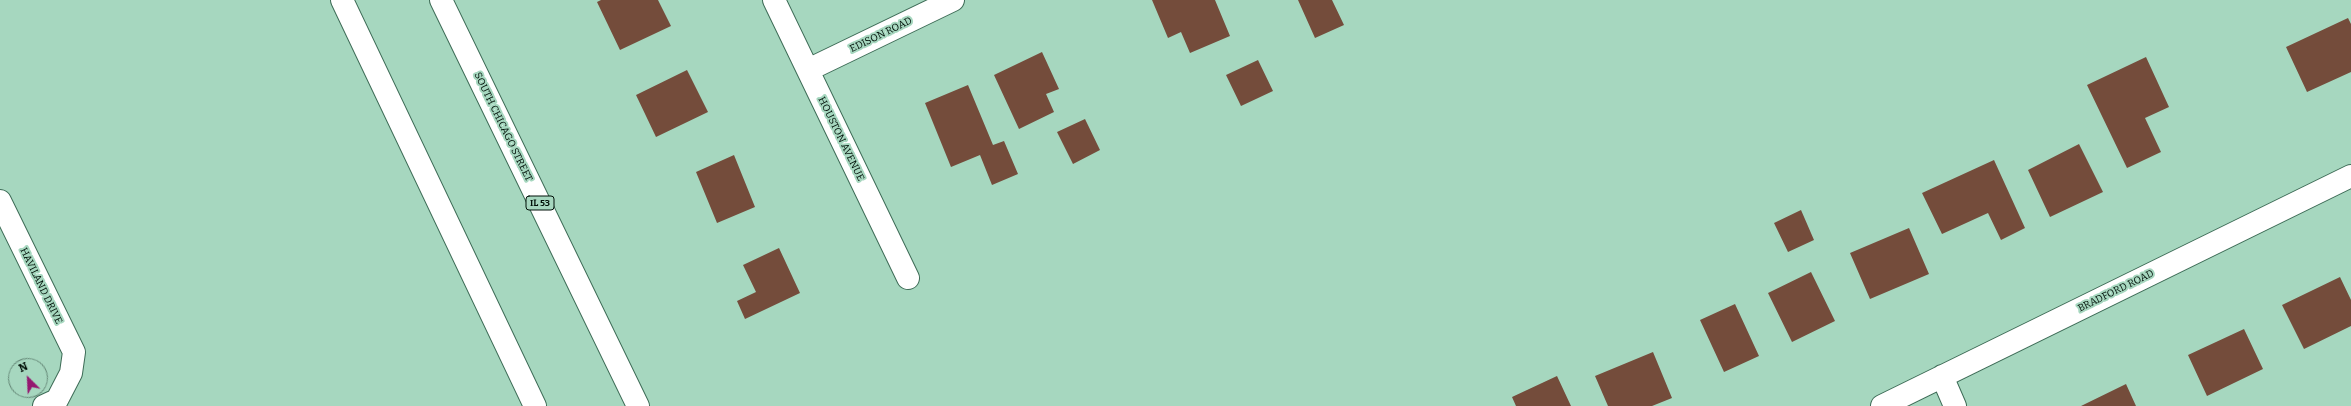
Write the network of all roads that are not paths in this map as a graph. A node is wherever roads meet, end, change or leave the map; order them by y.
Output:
1 (342, 0) edge
2 (441, 0) edge
3 (774, 0) edge
4 (953, 0) edge
5 (808, 70) junction
6 (2351, 176) edge
7 (0, 201) edge
8 (908, 278) dead end
9 (1942, 376) junction
10 (44, 406) edge
11 (535, 406) edge
12 (638, 406) edge
13 (1882, 406) edge
14 (1955, 406) edge

1 - 11 street
2 - 12 street, SOUTH CHICAGO STREET / IL 53
3 - 5 street, HOUSTON AVENUE
4 - 5 street, EDISON ROAD
5 - 8 street, HOUSTON AVENUE
6 - 9 street, BRADFORD ROAD
7 - 10 street, HAVILAND DRIVE
9 - 13 street, BRADFORD ROAD
9 - 14 street

